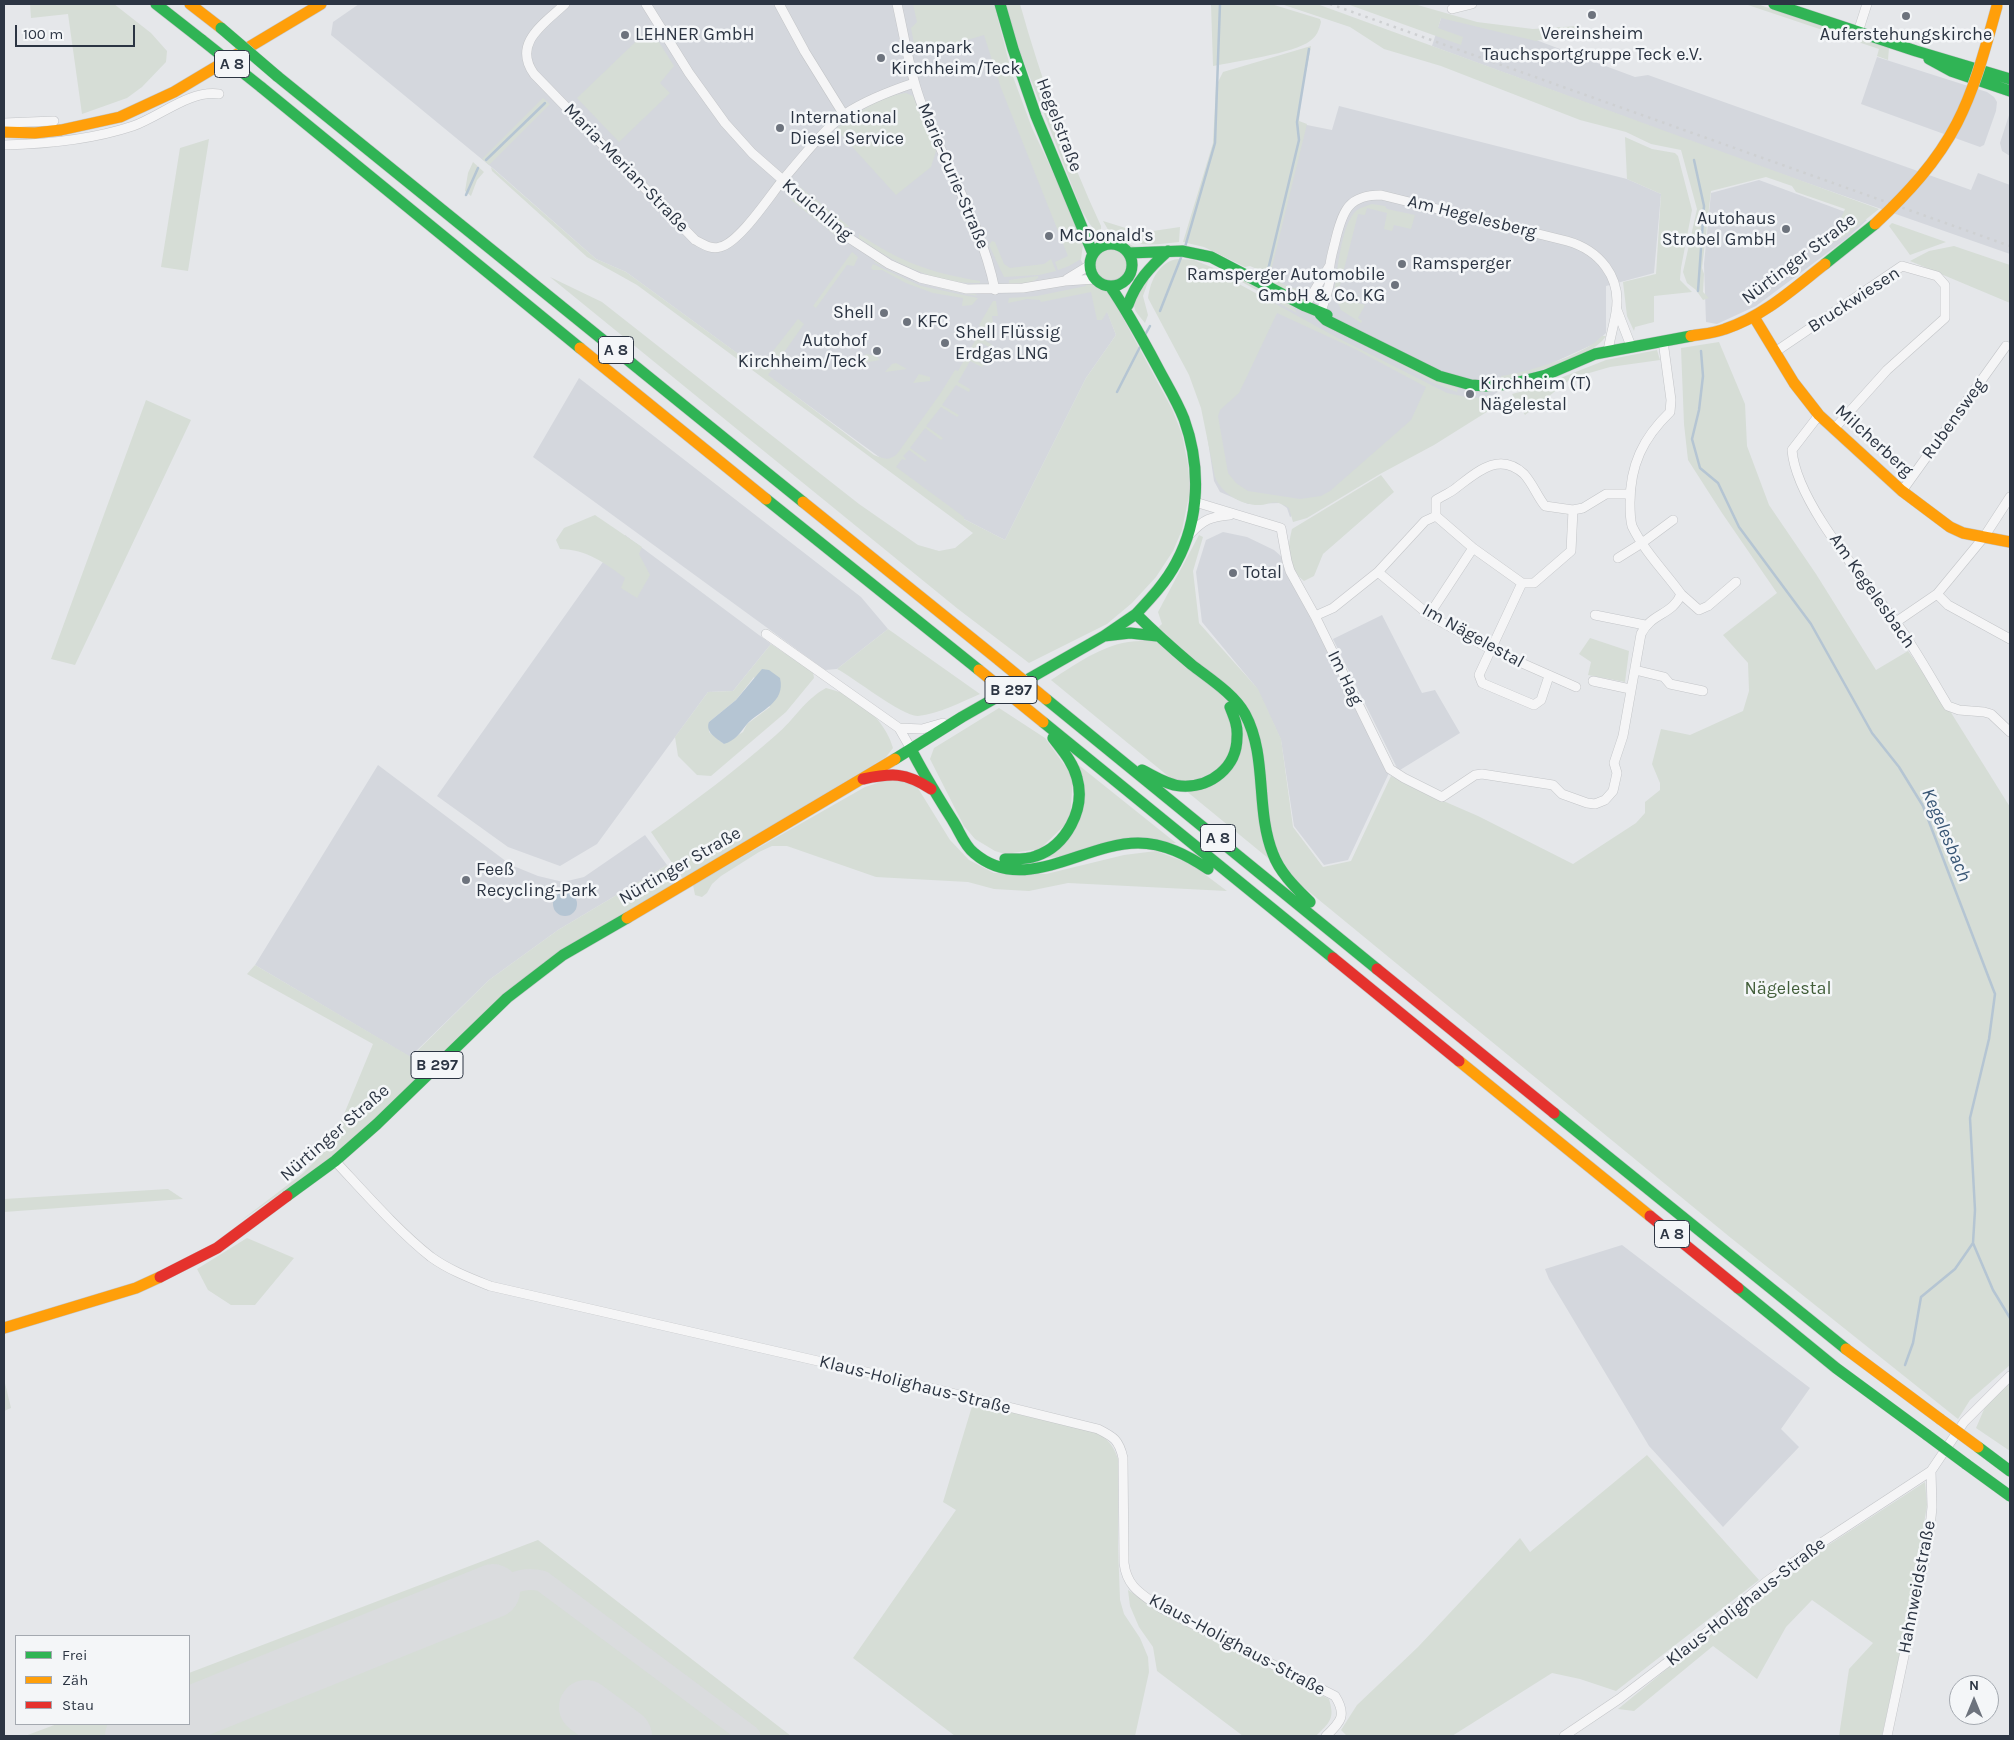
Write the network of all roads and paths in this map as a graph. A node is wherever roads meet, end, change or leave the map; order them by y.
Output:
1 (156, 4) edge
2 (190, 4) edge
3 (321, 4) edge
4 (565, 4) edge
5 (646, 4) edge
6 (779, 4) edge
7 (897, 4) edge
8 (1000, 4) edge
9 (1472, 4) edge
10 (1774, 4) edge
11 (1867, 4) edge
12 (1998, 5) edge
13 (1452, 9) dead end
14 (1858, 32) junction
15 (1916, 51) junction
16 (2010, 79) edge
17 (914, 83) junction
18 (2010, 91) edge
19 (219, 94) dead end
20 (844, 115) junction
21 (54, 121) dead end
22 (4, 123) edge
23 (4, 132) edge
24 (4, 145) edge
25 (782, 181) junction
26 (1085, 227) junction
27 (1105, 245) junction
28 (1168, 251) junction
29 (1129, 253) junction
30 (1092, 260) junction
31 (1330, 265) junction
32 (1132, 266) junction
33 (1096, 279) junction
34 (1065, 281) junction
35 (1124, 282) junction
36 (1110, 286) junction
37 (995, 290) junction
38 (1305, 306) junction
39 (1616, 310) junction
40 (1130, 313) junction
41 (1320, 314) junction
42 (1754, 317) junction
43 (1663, 341) junction
44 (1631, 346) junction
45 (2006, 346) dead end
46 (1608, 350) junction
47 (1775, 352) junction
48 (1819, 415) junction
49 (1834, 429) junction
50 (1902, 491) junction
51 (1630, 494) junction
52 (2010, 497) edge
53 (1195, 502) junction
54 (2008, 508) edge
55 (1573, 510) junction
56 (1233, 515) junction
57 (1436, 516) junction
58 (1673, 520) dead end
59 (1281, 528) joint
60 (1187, 536) junction
61 (1984, 537) junction
62 (2010, 542) edge
63 (1642, 543) junction
64 (1473, 548) junction
65 (1618, 558) dead end
66 (1378, 572) junction
67 (1736, 582) dead end
68 (1522, 583) junction
69 (1681, 594) junction
70 (1938, 594) junction
71 (1136, 614) junction
72 (1429, 615) junction
73 (1594, 615) dead end
74 (1315, 616) junction
75 (1896, 622) junction
76 (1646, 625) junction
77 (766, 634) dead end
78 (1104, 636) junction
79 (1157, 636) junction
80 (2010, 639) edge
81 (1490, 649) junction
82 (1634, 670) junction
83 (1549, 676) junction
84 (1593, 681) dead end
85 (1576, 687) dead end
86 (1220, 688) junction
87 (1630, 689) junction
88 (1703, 691) dead end
89 (962, 718) junction
90 (1043, 722) junction
91 (899, 728) junction
92 (2010, 732) edge
93 (911, 749) junction
94 (1122, 760) junction
95 (862, 780) junction
96 (931, 788) junction
97 (963, 838) junction
98 (1233, 877) junction
99 (1313, 916) junction
100 (335, 1161) junction
101 (4, 1328) edge
102 (2010, 1376) edge
103 (1931, 1471) junction
104 (2010, 1471) edge
105 (2010, 1496) edge
106 (1326, 1736) edge
107 (1564, 1736) edge
108 (1887, 1736) edge

1 - 90 main road, A 8, bridge
2 - 94 main road, A 8, bridge
3 - 23 main road
4 - 25 street, Maria-Merian-Straße
5 - 25 street, Kruichling
6 - 20 street
7 - 17 street, Marie-Curie-Straße
8 - 26 main road, Hegelstraße
9 - 13 street
10 - 14 main road
11 - 14 street
12 - 42 main road, Nürtinger Straße, bridge
14 - 15 main road
15 - 16 main road
15 - 18 main road
17 - 20 street, Maria-Merian-Straße
17 - 37 street, Marie-Curie-Straße
19 - 24 street
20 - 25 street, Maria-Merian-Straße
21 - 22 street
25 - 37 street, Kruichling
26 - 27 main road, Hegelstraße
26 - 30 main road, Hegelstraße
27 - 29 main road
27 - 30 main road
28 - 29 main road, Nürtinger Straße
28 - 32 main road, Nürtinger Straße
28 - 38 main road, Nürtinger Straße
28 - 40 main road
29 - 32 main road
30 - 33 main road
30 - 34 street, Kruichling
31 - 38 street, Am Hegelesberg
31 - 39 street, Am Hegelesberg
31 - 41 street, Am Hegelesberg
32 - 35 main road
33 - 34 street, Kruichling
33 - 36 main road
34 - 37 street, Kruichling
35 - 36 main road
35 - 40 main road
36 - 40 main road
38 - 41 main road, Nürtinger Straße
39 - 44 street, Am Hegelesberg
39 - 46 street, Am Hegelesberg
40 - 53 main road
41 - 46 main road, Nürtinger Straße
42 - 43 main road, Nürtinger Straße
42 - 47 main road, Milcherberg
43 - 44 main road, Nürtinger Straße
43 - 51 street
44 - 46 main road, Nürtinger Straße
45 - 50 street, Rubensweg
47 - 48 main road, Milcherberg
47 - 49 street, Bruckwiesen
48 - 49 main road, Milcherberg
48 - 75 street, Am Kegelesbach
49 - 50 main road, Milcherberg
50 - 61 main road, Milcherberg
51 - 55 street
51 - 63 street
52 - 54 street
53 - 56 street, Nürtinger Straße
53 - 60 main road, Nürtinger Straße
54 - 61 street
55 - 57 street
55 - 68 street
56 - 59 street, Nürtinger Straße
56 - 60 street, Nürtinger Straße
57 - 64 street
57 - 66 street
58 - 63 street
59 - 74 street, Im Hag
60 - 71 main road, Nürtinger Straße
61 - 62 main road, Milcherberg
61 - 70 street
63 - 65 street
63 - 69 street
64 - 68 street
64 - 72 street
66 - 72 street, Im Nägelestal
66 - 74 street
67 - 69 street
68 - 81 street
69 - 76 street
70 - 75 street
70 - 80 street
71 - 78 main road, Nürtinger Straße / B 297
71 - 79 main road
72 - 81 street, Im Nägelestal
73 - 76 street
74 - 87 street, Im Hag
75 - 92 street, Am Kegelesbach
76 - 82 street
77 - 91 street
78 - 79 main road
78 - 89 main road, Nürtinger Straße / B 297
79 - 86 main road
81 - 83 street, Im Nägelestal
81 - 83 street
82 - 87 street
82 - 88 street
83 - 85 street, Im Nägelestal
84 - 87 street
86 - 94 main road
86 - 99 main road
89 - 91 street
89 - 93 main road, Nürtinger Straße / B 297
90 - 97 main road
90 - 98 main road, A 8
91 - 93 street
93 - 95 main road, Nürtinger Straße / B 297
93 - 96 main road
94 - 99 main road, A 8
95 - 96 main road
95 - 100 main road, Nürtinger Straße / B 297
96 - 97 main road
97 - 98 main road
98 - 105 main road, A 8, bridge
99 - 104 main road, A 8, bridge
100 - 101 main road, Nürtinger Straße / B 297
100 - 106 street, Klaus-Holighaus-Straße
102 - 103 street
103 - 107 street, Klaus-Holighaus-Straße
103 - 108 street, Hahnweidstraße

